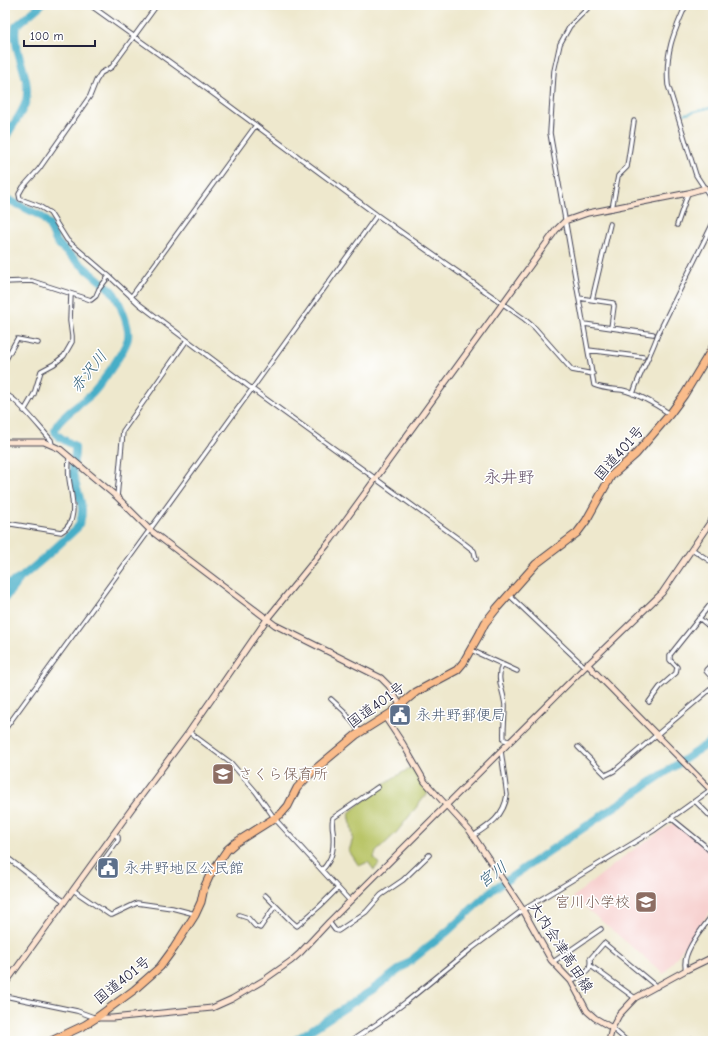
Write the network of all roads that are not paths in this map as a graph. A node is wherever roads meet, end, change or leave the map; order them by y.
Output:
1 (90, 5) edge
2 (157, 5) edge
3 (591, 5) edge
4 (686, 5) edge
5 (134, 36) junction
6 (634, 121) dead end
7 (256, 125) junction
8 (705, 188) junction
9 (688, 193) junction
10 (713, 201) edge
11 (612, 209) junction
12 (377, 215) junction
13 (565, 221) junction
14 (713, 223) edge
15 (610, 224) dead end
16 (677, 226) dead end
17 (109, 276) junction
18 (5, 282) edge
19 (71, 294) junction
20 (131, 296) junction
21 (579, 298) junction
22 (592, 300) junction
23 (502, 303) junction
24 (584, 324) junction
25 (611, 328) junction
26 (653, 334) dead end
27 (187, 340) junction
28 (38, 343) dead end
29 (713, 347) edge
30 (588, 350) junction
31 (643, 357) dead end
32 (5, 361) edge
33 (593, 374) junction
34 (252, 389) junction
35 (5, 394) edge
36 (633, 394) junction
37 (24, 411) junction
38 (670, 414) junction
39 (5, 442) edge
40 (52, 445) junction
41 (69, 456) junction
42 (376, 478) junction
43 (117, 497) junction
44 (713, 518) edge
45 (5, 524) edge
46 (150, 530) junction
47 (692, 549) junction
48 (476, 558) dead end
49 (713, 563) edge
50 (509, 595) junction
51 (713, 601) edge
52 (699, 618) junction
53 (267, 619) junction
54 (712, 628) edge
55 (471, 650) junction
56 (502, 664) junction
57 (712, 664) edge
58 (586, 666) junction
59 (517, 670) dead end
60 (713, 679) edge
61 (713, 687) edge
62 (331, 699) dead end
63 (649, 702) dead end
64 (400, 705) junction
65 (385, 717) junction
66 (5, 729) edge
67 (189, 732) junction
68 (360, 732) junction
69 (658, 737) junction
70 (510, 741) junction
71 (578, 747) dead end
72 (501, 751) junction
73 (378, 787) dead end
74 (712, 789) edge
75 (695, 801) junction
76 (446, 805) junction
77 (275, 818) junction
78 (671, 818) junction
79 (713, 819) edge
80 (114, 834) junction
81 (472, 836) junction
82 (429, 854) dead end
83 (713, 854) edge
84 (5, 856) edge
85 (98, 868) dead end
86 (322, 870) junction
87 (338, 888) junction
88 (73, 890) junction
89 (265, 895) dead end
90 (350, 901) junction
91 (65, 902) junction
92 (276, 906) junction
93 (523, 910) junction
94 (195, 914) junction
95 (713, 914) edge
96 (239, 915) dead end
97 (329, 922) junction
98 (601, 929) dead end
99 (713, 957) edge
100 (553, 962) junction
101 (591, 966) junction
102 (686, 970) junction
103 (571, 981) junction
104 (5, 984) edge
105 (657, 987) junction
106 (5, 996) edge
107 (635, 998) junction
108 (96, 1018) junction
109 (612, 1028) junction
110 (51, 1041) edge
111 (351, 1041) edge
112 (609, 1041) edge
113 (627, 1041) edge

1 - 5 street
2 - 5 street
3 - 13 street
4 - 8 street
5 - 7 street
5 - 17 street
6 - 11 street
7 - 12 street
7 - 20 street
8 - 9 street
8 - 10 street
9 - 11 street
9 - 16 street
11 - 13 street
12 - 23 street
12 - 34 street
13 - 21 street
13 - 23 street
14 - 36 street
15 - 22 street
17 - 19 street
17 - 20 street
18 - 19 street
19 - 37 street
20 - 27 street
21 - 22 street
21 - 24 street
22 - 25 street
23 - 33 street
23 - 42 street
24 - 25 street
24 - 30 street
25 - 26 street
27 - 34 street
27 - 43 street
28 - 32 street
29 - 38 highway, 国道401号
30 - 31 street
30 - 33 street
33 - 36 street
34 - 42 street
34 - 46 street
35 - 37 street
36 - 38 street
37 - 40 street
38 - 50 highway, 国道401号
39 - 40 street
40 - 41 street
41 - 43 street
41 - 45 street
42 - 48 street
42 - 53 street
43 - 46 street
44 - 47 street
46 - 53 street
46 - 66 street
47 - 49 street
47 - 58 street
50 - 55 highway, 国道401号
50 - 58 street
51 - 52 street
52 - 54 street
52 - 63 street
53 - 64 street
53 - 67 street
55 - 56 street
55 - 64 highway, 国道401号
56 - 59 street
56 - 70 street
57 - 60 street
58 - 69 street
58 - 70 street
61 - 69 street
62 - 68 street
64 - 65 highway, 国道401号
65 - 68 highway, 国道401号
65 - 76 street, 大内会津高田線
67 - 77 street
67 - 80 street
68 - 77 highway, 国道401号
69 - 71 street
69 - 74 street
70 - 72 street
72 - 76 street
72 - 81 street
73 - 86 street
74 - 75 street
75 - 78 street
75 - 79 street
76 - 81 street, 大内会津高田線
76 - 90 street
77 - 86 street
77 - 94 highway, 国道401号
78 - 83 street
78 - 93 street
80 - 85 street
80 - 88 street
81 - 93 street, 大内会津高田線
82 - 97 street
84 - 91 street
86 - 87 street
87 - 90 street
87 - 92 street
88 - 91 street
88 - 94 street
89 - 92 street
90 - 97 street
91 - 104 street
92 - 96 street
93 - 100 street, 大内会津高田線
93 - 111 street
94 - 108 highway, 国道401号
95 - 102 street
97 - 108 street
98 - 100 street
99 - 102 street
100 - 103 street, 大内会津高田線
101 - 103 street
101 - 105 street
101 - 107 street
102 - 105 street
103 - 109 street, 大内会津高田線
105 - 107 street
106 - 108 street
107 - 109 street
108 - 110 highway, 国道401号
109 - 112 street
109 - 113 street

